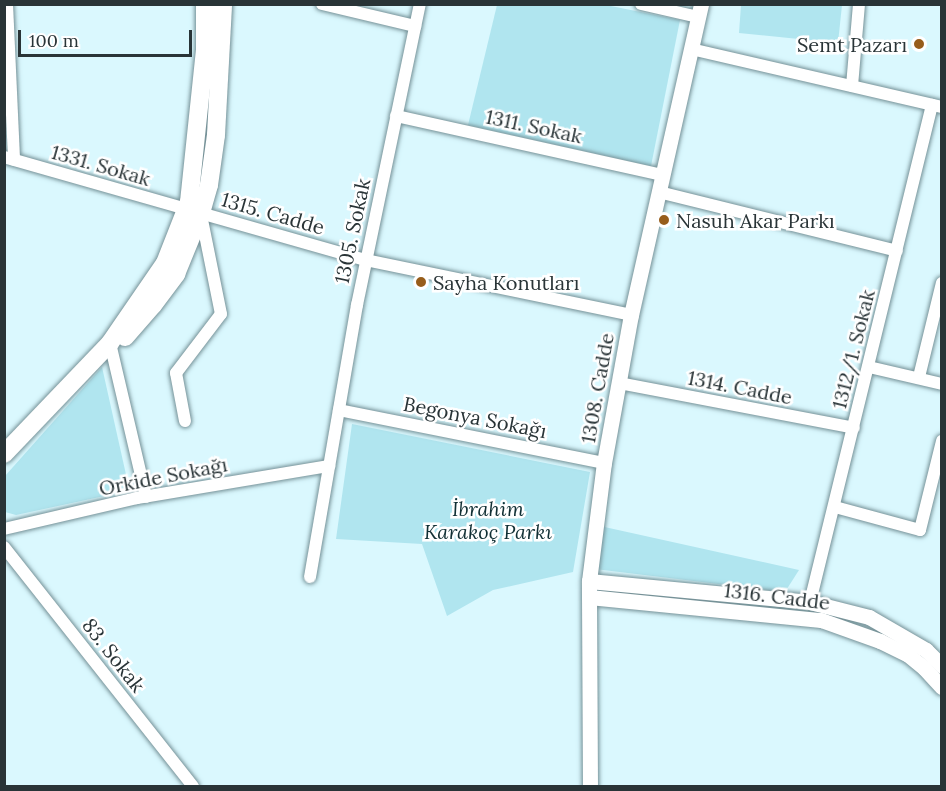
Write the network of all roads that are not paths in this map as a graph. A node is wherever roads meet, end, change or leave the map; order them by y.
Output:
1 (7, 4) edge
2 (205, 4) edge
3 (224, 4) edge
4 (322, 4) edge
5 (420, 4) edge
6 (640, 4) edge
7 (859, 4) edge
8 (699, 11) edge
9 (415, 26) junction
10 (691, 49) junction
11 (852, 86) junction
12 (937, 106) edge
13 (396, 116) junction
14 (9, 159) edge
15 (663, 175) junction
16 (659, 192) junction
17 (194, 211) junction
18 (897, 251) junction
19 (366, 260) junction
20 (942, 283) edge
21 (631, 315) junction
22 (110, 343) junction
23 (869, 367) junction
24 (919, 377) junction
25 (619, 383) junction
26 (942, 384) edge
27 (339, 410) junction
28 (185, 421) dead end
29 (854, 428) junction
30 (942, 441) edge
31 (4, 453) edge
32 (604, 463) junction
33 (329, 466) junction
34 (146, 497) junction
35 (835, 507) junction
36 (4, 529) edge
37 (4, 547) edge
38 (310, 577) dead end
39 (589, 589) junction
40 (810, 602) junction
41 (940, 664) edge
42 (942, 687) edge
43 (193, 786) edge
44 (590, 786) edge

1 - 14 street
2 - 17 main road
3 - 17 main road
4 - 9 street
5 - 9 street, 1305. Sokak
6 - 8 street
7 - 11 street
8 - 10 street, 1308. Cadde
9 - 13 street, 1305. Sokak
10 - 11 street
10 - 15 street, 1308. Cadde
11 - 12 street
12 - 18 street, 1312/1. Sokak
13 - 15 street, 1311. Sokak
13 - 19 street, 1305. Sokak
14 - 17 street, 1331. Sokak
15 - 16 street, 1308. Cadde
16 - 18 street
16 - 21 street, 1308. Cadde
17 - 19 street, 1315. Cadde
17 - 22 main road
17 - 28 street
18 - 23 street, 1312/1. Sokak
19 - 21 street, 1315. Cadde
19 - 27 street, 1305. Sokak
20 - 24 street
21 - 25 street, 1308. Cadde
22 - 31 main road
22 - 34 street
23 - 24 street
23 - 29 street, 1312/1. Sokak
24 - 26 street
25 - 29 street, 1314. Cadde
25 - 32 street, 1308. Cadde
27 - 32 street, Begonya Sokağı
27 - 33 street, 1305. Sokak
29 - 35 street, 1312/1. Sokak
30 - 35 street
32 - 39 street, 1308. Cadde
33 - 34 street, Orkide Sokağı
33 - 38 street, 1305. Sokak
34 - 36 street, Orkide Sokağı
35 - 40 street, 1312/1. Sokak
37 - 43 street, 83. Sokak
39 - 40 street, 1316. Cadde
39 - 42 street, 1316. Cadde
39 - 44 street, 1308. Cadde
40 - 41 street, 1316. Cadde

